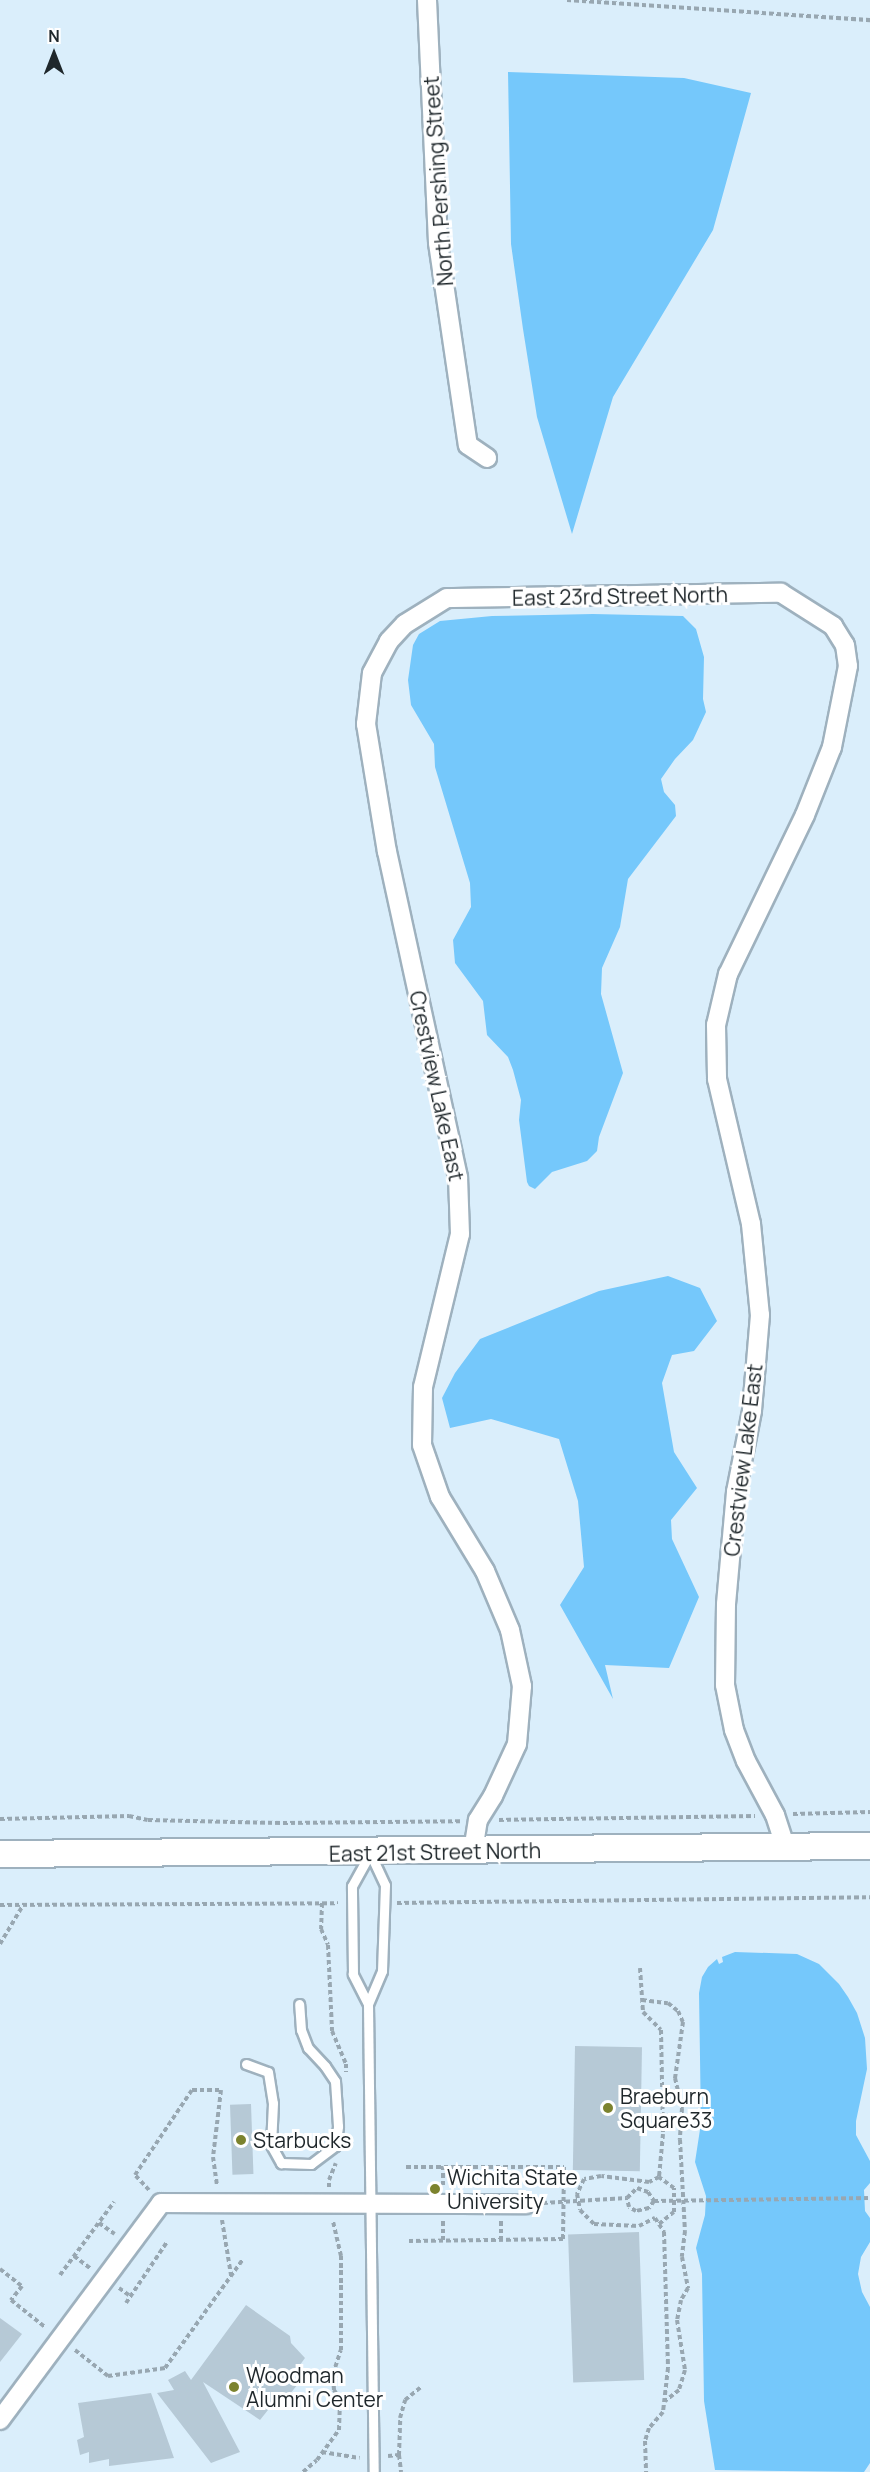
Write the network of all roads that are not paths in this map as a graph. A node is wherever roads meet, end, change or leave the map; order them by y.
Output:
1 (427, 0) edge
2 (487, 458) dead end
3 (405, 624) joint
4 (833, 626) joint
5 (870, 1846) edge
6 (786, 1848) junction
7 (473, 1851) junction
8 (370, 1853) junction
9 (0, 1854) edge
10 (300, 2004) dead end
11 (368, 2004) junction
12 (246, 2064) dead end
13 (370, 2204) junction
14 (526, 2204) road end
15 (0, 2420) edge
16 (374, 2472) edge

1 - 2 street, North Pershing Street
3 - 4 street, East 23rd Street North
3 - 7 street, Crestview Lake East
4 - 6 street, Crestview Lake East
5 - 6 main road, East 21st Street North
6 - 7 main road, East 21st Street North
7 - 8 main road, East 21st Street North
8 - 9 main road, East 21st Street North
8 - 11 lane
8 - 11 lane
10 - 12 lane
11 - 13 lane
13 - 14 street
13 - 15 street
13 - 16 lane

